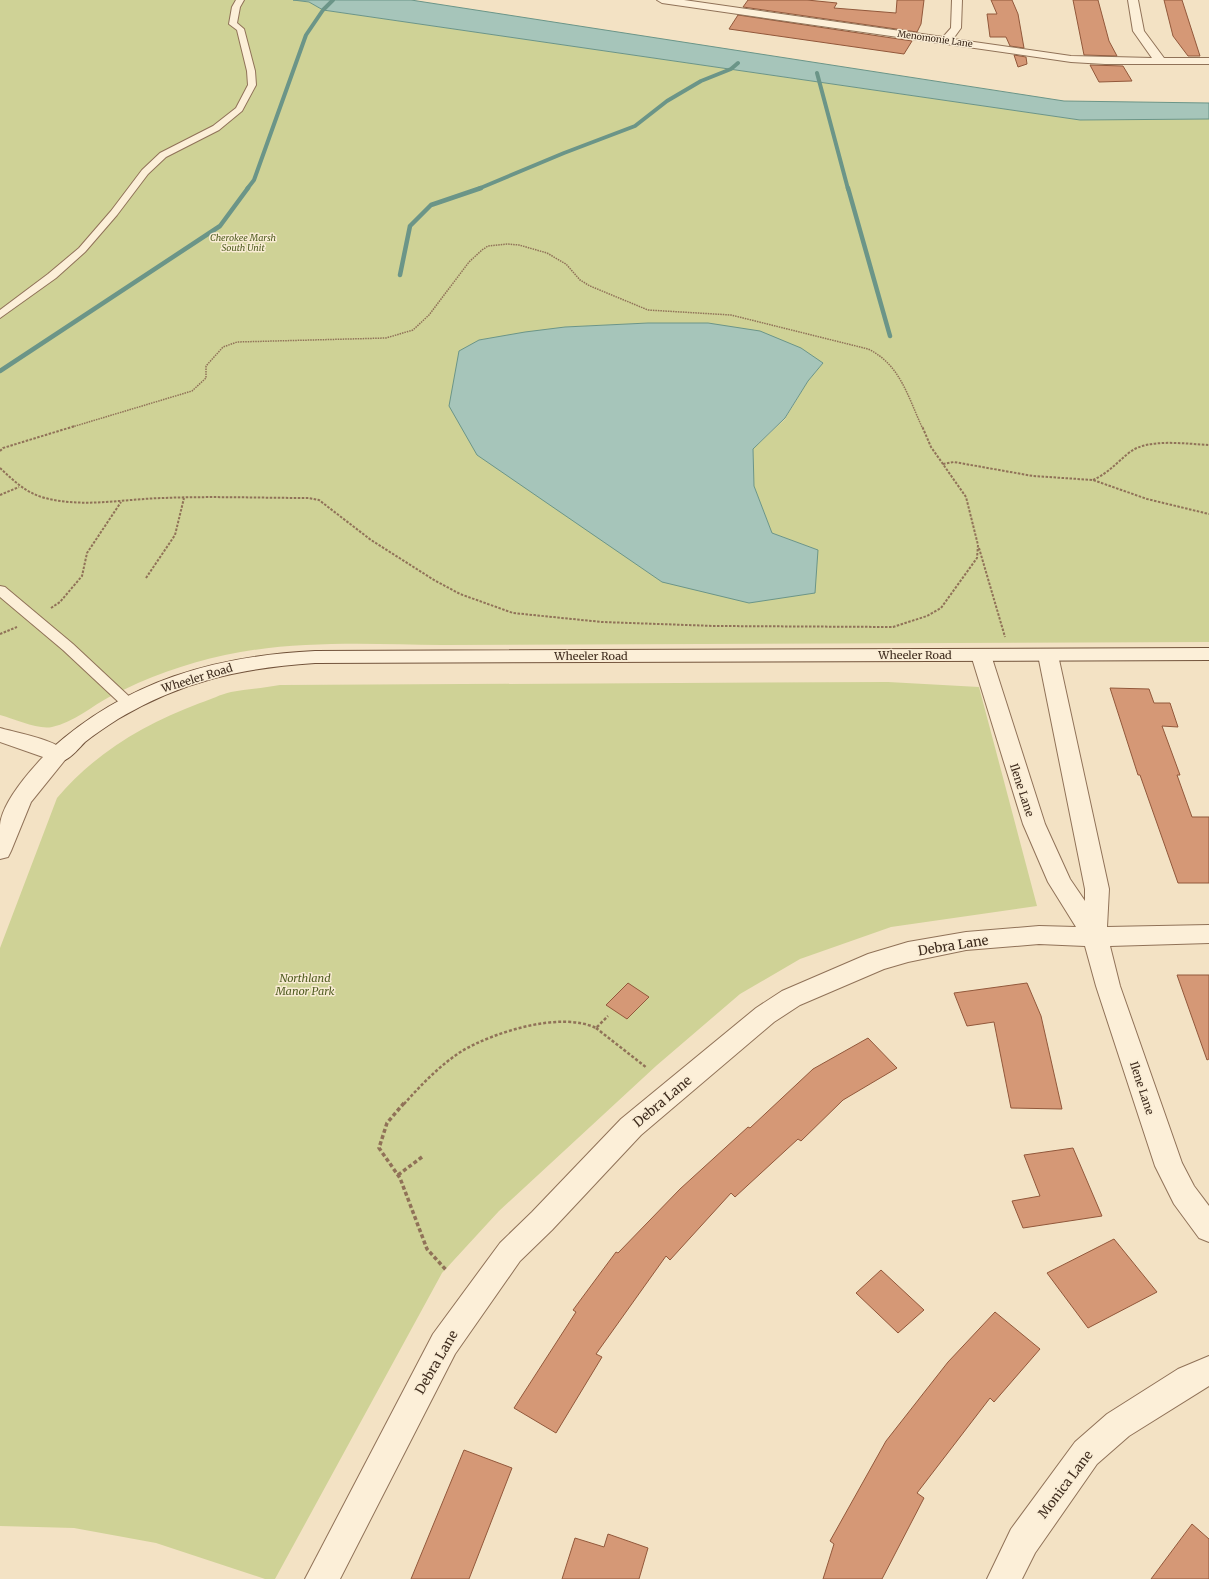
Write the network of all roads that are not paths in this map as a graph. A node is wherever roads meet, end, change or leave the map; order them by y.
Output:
1 (240, 0) edge
2 (662, 0) edge
3 (957, 0) edge
4 (1133, 0) edge
5 (946, 41) junction
6 (1160, 60) junction
7 (1209, 60) edge
8 (0, 315) edge
9 (0, 590) edge
10 (1209, 654) edge
11 (981, 655) junction
12 (1048, 655) junction
13 (129, 704) junction
14 (0, 735) edge
15 (58, 755) junction
16 (0, 852) edge
17 (1209, 934) edge
18 (1095, 937) junction
19 (1209, 1229) edge
20 (1209, 1371) edge
21 (322, 1579) edge
22 (1004, 1579) edge

1 - 8 lane
2 - 5 street, Menomonie Lane
3 - 5 street
4 - 6 street
5 - 6 street, Menomonie Lane
6 - 7 street, Menomonie Lane
9 - 13 lane
10 - 12 street, Wheeler Road
11 - 12 street, Wheeler Road
11 - 13 street, Wheeler Road
11 - 18 street, Ilene Lane
12 - 18 street, Ilene Lane
13 - 15 street, Wheeler Road
14 - 15 street
15 - 16 street, Wheeler Road
17 - 18 street, Debra Lane
18 - 19 street, Ilene Lane
18 - 21 street, Debra Lane
20 - 22 street, Monica Lane

